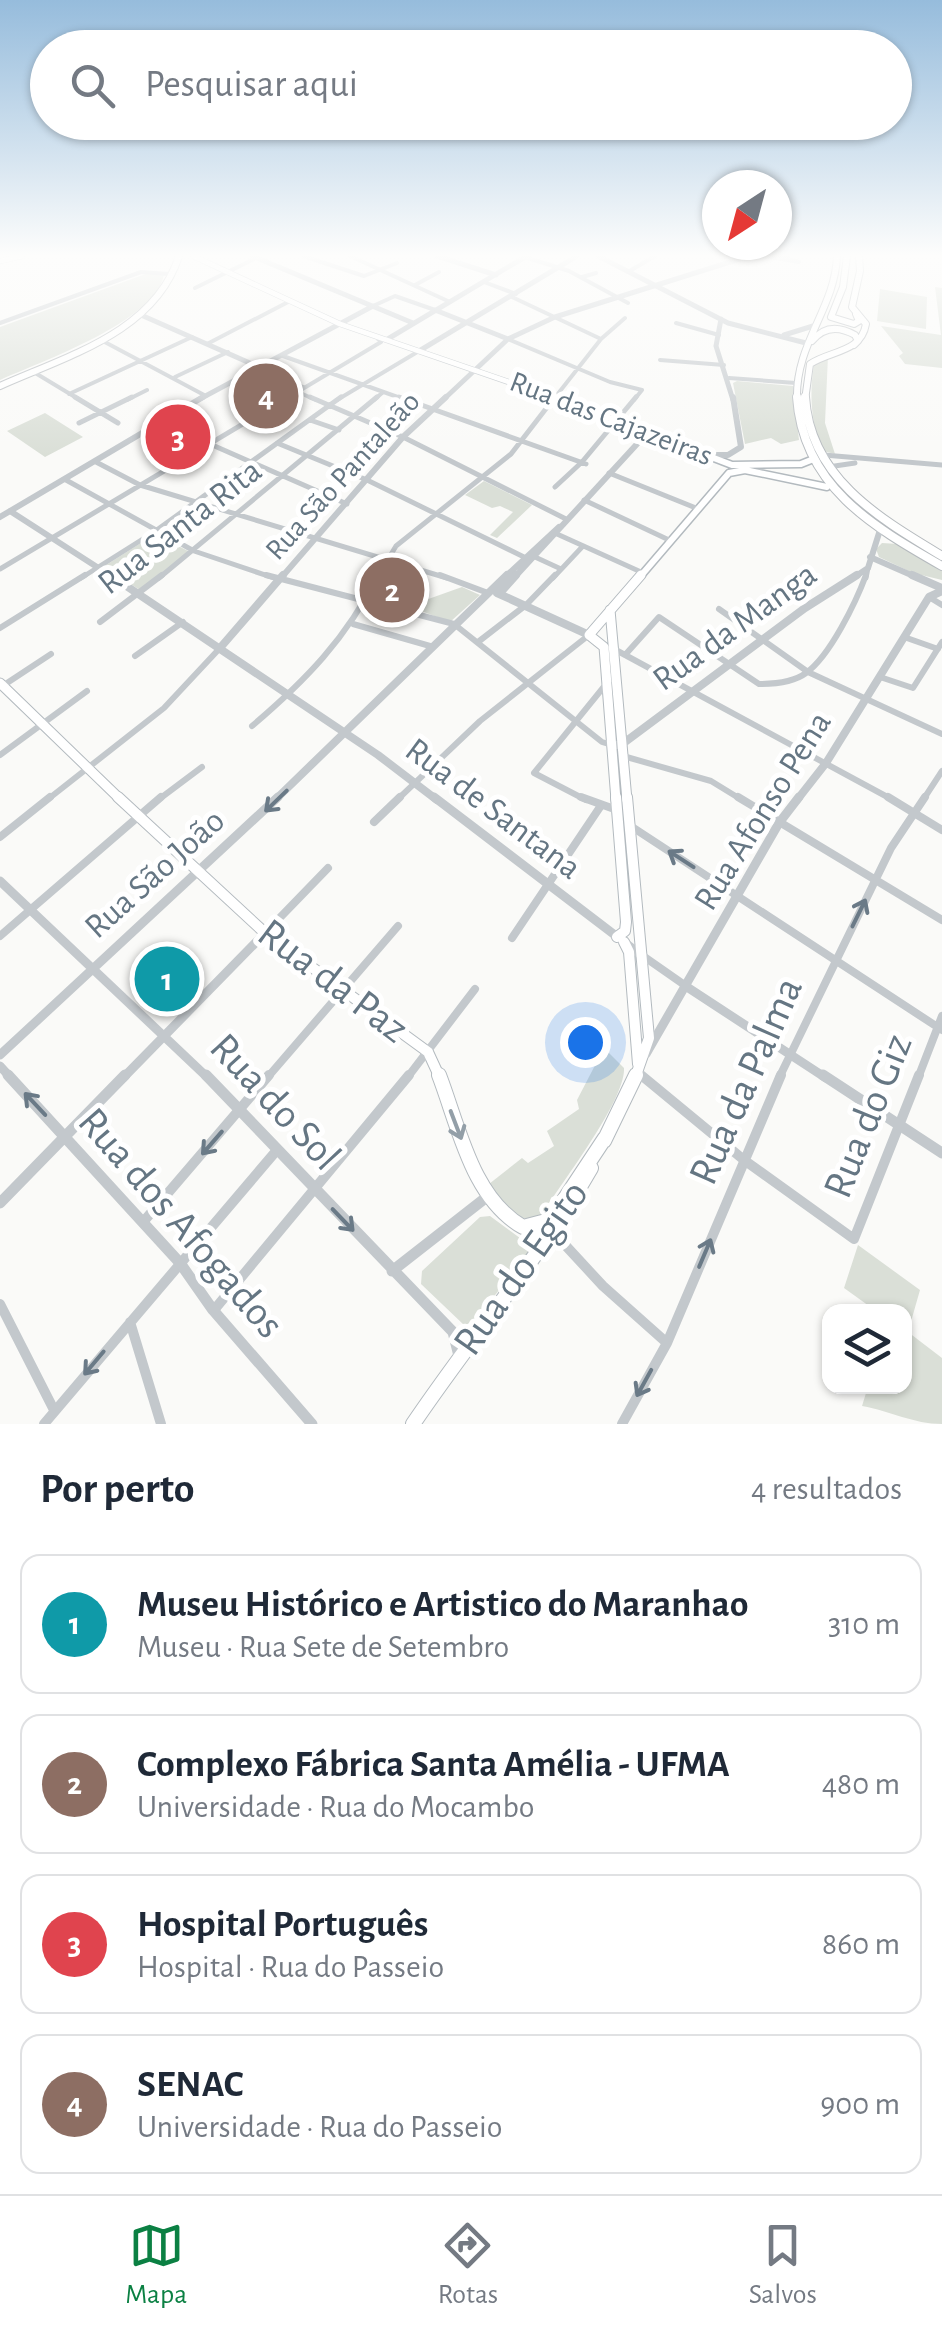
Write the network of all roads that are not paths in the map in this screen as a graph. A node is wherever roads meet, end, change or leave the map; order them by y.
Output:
1 (158, 322) edge
2 (249, 322) edge
3 (337, 322) edge
4 (343, 322) edge
5 (543, 322) edge
6 (566, 322) edge
7 (620, 322) edge
8 (720, 322) edge
9 (722, 322) edge
10 (815, 322) edge
11 (865, 322) edge
12 (126, 323) joint
13 (414, 323) edge
14 (466, 323) joint
15 (676, 323) dead end
16 (340, 324) junction
17 (813, 326) junction
18 (361, 332) junction
19 (719, 334) junction
20 (774, 335) junction
21 (192, 337) junction
22 (508, 339) junction
23 (601, 339) junction
24 (100, 340) junction
25 (386, 340) junction
26 (806, 342) junction
27 (207, 344) junction
28 (848, 348) junction
29 (419, 350) junction
30 (228, 352) junction
31 (283, 356) junction
32 (800, 359) junction
33 (142, 360) junction
34 (660, 360) dead end
35 (724, 365) junction
36 (577, 367) junction
37 (262, 368) junction
38 (474, 369) junction
39 (32, 371) junction
40 (328, 373) junction
41 (174, 378) junction
42 (729, 378) junction
43 (796, 383) junction
44 (0, 384) edge
45 (361, 385) junction
46 (146, 390) dead end
47 (300, 390) junction
48 (382, 392) junction
49 (69, 394) junction
50 (206, 396) junction
51 (554, 396) junction
52 (330, 404) junction
53 (431, 410) junction
54 (100, 412) junction
55 (356, 415) junction
56 (309, 419) junction
57 (618, 420) junction
58 (79, 423) dead end
59 (118, 423) dead end
60 (339, 430) junction
61 (648, 432) junction
62 (403, 437) junction
63 (521, 442) junction
64 (277, 443) junction
65 (210, 444) junction
66 (703, 453) junction
67 (820, 454) junction
68 (308, 456) junction
69 (811, 460) junction
70 (96, 462) junction
71 (250, 463) junction
72 (584, 463) junction
73 (942, 467) edge
74 (827, 468) junction
75 (610, 473) junction
76 (481, 477) junction
77 (282, 478) junction
78 (66, 480) junction
79 (367, 480) junction
80 (720, 480) junction
81 (140, 485) junction
82 (555, 487) dead end
83 (826, 487) junction
84 (583, 500) junction
85 (196, 502) junction
86 (346, 504) junction
87 (107, 505) junction
88 (696, 508) junction
89 (10, 511) junction
90 (436, 512) junction
91 (237, 516) junction
92 (0, 517) edge
93 (566, 519) junction
94 (880, 530) junction
95 (558, 531) junction
96 (154, 532) junction
97 (52, 539) junction
98 (316, 539) junction
99 (669, 540) junction
100 (899, 541) junction
101 (876, 542) junction
102 (583, 546) junction
103 (194, 551) junction
104 (942, 556) edge
105 (524, 557) junction
106 (535, 557) junction
107 (870, 557) junction
108 (386, 558) junction
109 (942, 566) edge
110 (100, 567) junction
111 (868, 568) junction
112 (0, 569) edge
113 (561, 569) junction
114 (641, 572) junction
115 (280, 580) junction
116 (926, 581) junction
117 (942, 589) edge
118 (488, 593) junction
119 (500, 593) junction
120 (139, 594) junction
121 (928, 598) junction
122 (365, 602) junction
123 (526, 605) junction
124 (942, 605) edge
125 (719, 609) dead end
126 (610, 610) junction
127 (100, 622) dead end
128 (183, 622) junction
129 (353, 624) junction
130 (454, 624) junction
131 (0, 628) edge
132 (589, 634) junction
133 (904, 637) junction
134 (760, 641) junction
135 (478, 642) junction
136 (430, 646) junction
137 (940, 646) edge
138 (220, 648) junction
139 (614, 650) junction
140 (51, 654) dead end
141 (625, 655) junction
142 (135, 656) dead end
143 (728, 664) junction
144 (808, 672) junction
145 (611, 677) junction
146 (880, 678) junction
147 (527, 683) junction
148 (1, 685) edge
149 (87, 690) dead end
150 (692, 690) junction
151 (288, 696) junction
152 (865, 702) junction
153 (574, 719) junction
154 (43, 722) junction
155 (252, 726) dead end
156 (346, 733) junction
157 (942, 734) edge
158 (619, 749) junction
159 (0, 755) edge
160 (826, 763) junction
161 (202, 767) dead end
162 (89, 769) junction
163 (942, 772) edge
164 (414, 783) junction
165 (600, 806) junction
166 (617, 810) junction
167 (915, 812) junction
168 (136, 816) junction
169 (374, 822) dead end
170 (779, 823) junction
171 (629, 825) junction
172 (942, 830) edge
173 (0, 838) edge
174 (328, 868) dead end
175 (196, 873) junction
176 (876, 880) junction
177 (0, 881) edge
178 (547, 885) junction
179 (740, 896) junction
180 (32, 909) junction
181 (942, 920) edge
182 (398, 926) dead end
183 (265, 933) junction
184 (0, 936) edge
185 (512, 938) dead end
186 (620, 940) junction
187 (641, 955) junction
188 (837, 960) junction
189 (94, 966) junction
190 (688, 987) junction
191 (344, 988) junction
192 (475, 990) dead end
193 (941, 1024) edge
194 (166, 1034) junction
195 (428, 1052) junction
196 (790, 1053) junction
197 (646, 1054) junction
198 (0, 1055) edge
199 (0, 1066) edge
200 (637, 1069) junction
201 (240, 1111) junction
202 (900, 1125) junction
203 (64, 1136) junction
204 (605, 1138) junction
205 (276, 1150) junction
206 (942, 1153) edge
207 (744, 1160) junction
208 (314, 1191) junction
209 (488, 1196) junction
210 (0, 1203) edge
211 (143, 1222) junction
212 (554, 1233) junction
213 (180, 1263) junction
214 (392, 1271) junction
215 (0, 1304) edge
216 (213, 1310) junction
217 (130, 1320) junction
218 (453, 1332) junction
219 (475, 1334) junction
220 (667, 1343) junction
221 (459, 1356) junction
222 (54, 1410) junction
223 (44, 1424) edge
224 (162, 1424) edge
225 (312, 1424) edge
226 (414, 1424) edge
227 (622, 1424) edge

1 - 21 street
2 - 27 street
3 - 16 main road, Rua das Cajazeiras
4 - 16 street
5 - 22 street, Rua São Pantaleão
6 - 23 street
7 - 23 street
8 - 19 street
9 - 20 street
10 - 17 main road
11 - 28 main road
12 - 24 main road
12 - 44 main road
13 - 25 street
14 - 22 street
14 - 29 street
15 - 19 street
16 - 18 main road, Rua das Cajazeiras
16 - 31 street
17 - 20 street
17 - 26 main road
18 - 25 main road, Rua das Cajazeiras
18 - 40 street
19 - 35 street
20 - 26 street
21 - 27 street
21 - 33 street
22 - 36 street
22 - 38 street, Rua São Pantaleão
23 - 36 street
24 - 33 street
24 - 39 main road
25 - 29 main road, Rua das Cajazeiras
26 - 32 main road
27 - 30 street
28 - 32 main road
28 - 67 main road
29 - 38 main road, Rua das Cajazeiras
29 - 45 street
30 - 37 street
30 - 41 street
31 - 37 street
31 - 40 street
32 - 43 main road
33 - 41 street
33 - 49 street
34 - 35 street
35 - 42 street
36 - 51 street
36 - 57 street
37 - 47 street
37 - 50 street
38 - 51 main road, Rua das Cajazeiras
38 - 53 street, Rua São Pantaleão
39 - 44 main road
39 - 49 street
40 - 45 street
40 - 47 street
41 - 50 street
42 - 43 street
42 - 66 street
43 - 69 main road
45 - 48 street
45 - 52 street
46 - 54 street
47 - 52 street
47 - 65 street
48 - 53 street
48 - 55 street, Rua Santa Rita
49 - 54 street
50 - 70 street
51 - 57 main road, Rua das Cajazeiras
51 - 63 street
52 - 55 street
52 - 56 street
53 - 62 street, Rua São Pantaleão
53 - 63 street
54 - 58 street
54 - 59 street
55 - 60 street, Rua Santa Rita
55 - 62 street
56 - 60 street
56 - 64 street
57 - 61 main road, Rua das Cajazeiras
57 - 72 street
60 - 68 street, Rua Santa Rita
61 - 66 main road, Rua das Cajazeiras
61 - 75 street
62 - 76 street
62 - 79 street, Rua São Pantaleão
63 - 72 street
63 - 76 street
64 - 68 street
64 - 71 street
65 - 71 street
65 - 81 street
66 - 69 main road, Rua das Cajazeiras
66 - 80 main road
67 - 73 street
67 - 74 main road
68 - 77 street, Rua Santa Rita
68 - 79 street
69 - 83 main road
70 - 78 street
70 - 81 street
71 - 77 street
71 - 85 street
72 - 82 street
73 - 74 street
74 - 104 main road
75 - 84 street
75 - 88 street
76 - 90 street
76 - 93 street
77 - 86 street
77 - 91 street, Rua Santa Rita
78 - 87 street
78 - 89 street
79 - 86 street, Rua São Pantaleão
79 - 90 street
80 - 83 main road
80 - 88 main road
81 - 85 street
81 - 87 street
83 - 94 main road
84 - 93 street
84 - 99 street
85 - 91 street
85 - 96 street
86 - 98 street, Rua São Pantaleão
87 - 96 street
87 - 97 street
88 - 99 main road
89 - 92 street
89 - 97 street, Rua de Santana
90 - 105 street
90 - 108 street
91 - 98 street
91 - 103 street, Rua Santa Rita
93 - 95 street
94 - 100 main road
94 - 101 street, Rua da Manga
95 - 102 street
95 - 105 street, Rua São João
95 - 106 street
96 - 103 street
96 - 110 street
97 - 110 street, Rua de Santana
97 - 112 street
98 - 108 street
98 - 115 street, Rua São Pantaleão
99 - 114 main road
100 - 101 street
100 - 109 main road
101 - 107 street, Rua da Manga
102 - 113 street
102 - 114 street
103 - 115 street
103 - 120 street, Rua Santa Rita
105 - 118 street, Rua São João
106 - 113 street
106 - 119 street
107 - 111 street, Rua da Manga
107 - 116 street
108 - 118 street
108 - 122 street
110 - 120 street, Rua de Santana
110 - 131 street
111 - 134 street, Rua da Manga
111 - 144 street
113 - 123 street
114 - 126 main road
115 - 122 street
115 - 138 street, Rua São Pantaleão
116 - 117 street
116 - 121 street
117 - 121 street
118 - 119 street
118 - 130 street, Rua São João
119 - 123 street
120 - 127 street, Rua Santa Rita
120 - 128 street, Rua de Santana
121 - 124 street
121 - 133 street, Rua Afonso Pena
122 - 129 street
122 - 130 street
123 - 132 street
123 - 135 street
125 - 134 street
126 - 132 main road
126 - 139 main road
128 - 138 street, Rua de Santana
128 - 142 street
129 - 136 street
129 - 151 street
130 - 135 street
130 - 136 street, Rua São João
132 - 145 main road
132 - 147 street
133 - 137 street
133 - 146 street, Rua Afonso Pena
134 - 143 street, Rua da Manga
134 - 144 street
135 - 147 street
136 - 156 street, Rua São João
137 - 146 street
138 - 151 street, Rua de Santana
138 - 162 street, Rua São Pantaleão
139 - 141 street
139 - 145 main road
140 - 148 street
141 - 143 street
141 - 150 street
143 - 144 street
143 - 150 street, Rua da Manga
144 - 152 street
145 - 153 street
145 - 158 main road
146 - 152 street, Rua Afonso Pena
147 - 153 street
147 - 164 street
148 - 154 main road, Rua da Paz
149 - 154 street
150 - 158 street, Rua da Manga
150 - 160 street
151 - 155 street
151 - 156 street, Rua de Santana
152 - 157 street
152 - 160 street, Rua Afonso Pena
153 - 158 street
153 - 165 street
154 - 159 street
154 - 162 main road, Rua da Paz
156 - 164 street, Rua de Santana
156 -> 175 street, Rua São João
158 - 166 main road
158 - 170 street
158 - 171 main road
160 - 167 street
160 - 170 street, Rua Afonso Pena
161 - 168 street
162 - 168 main road, Rua da Paz
162 - 173 street, Rua São Pantaleão
163 - 167 street, Rua da Palma
164 - 169 street
164 - 178 street, Rua de Santana
165 - 166 street
165 - 178 street
166 - 186 main road
167 - 172 street
167 - 176 street, Rua da Palma
168 - 175 main road, Rua da Paz
168 - 180 street
170 - 176 street
170 - 179 street, Rua Afonso Pena
179 -> 171 street
171 - 187 main road
174 - 183 street
175 - 183 main road, Rua da Paz
175 - 189 street, Rua São João
176 - 181 street
188 -> 176 street, Rua da Palma
177 - 180 street, Rua do Sol
178 - 185 street
178 - 186 street, Rua de Santana
179 - 188 street
179 - 190 street, Rua Afonso Pena
180 - 184 street
180 - 189 street, Rua do Sol
182 - 191 street
183 - 191 main road, Rua da Paz
183 - 194 street
186 - 187 street, Rua de Santana
186 - 200 main road
187 - 190 street, Rua de Santana
187 - 197 main road
188 - 193 street
188 - 196 street, Rua da Palma
189 - 194 street, Rua do Sol
189 - 198 street, Rua São João
190 - 196 street, Rua de Santana
190 - 197 street, Rua Afonso Pena
191 - 195 main road, Rua da Paz
191 - 201 street
192 - 195 street
193 - 202 street, Rua do Giz
194 - 201 street, Rua do Sol
194 - 203 street
195 - 208 street
195 -> 209 main road, Rua da Paz
196 - 202 street, Rua de Santana
196 - 207 street, Rua da Palma
197 - 200 main road, Rua do Egito
203 -> 199 street, Rua dos Afogados
200 - 204 main road, Rua do Egito
200 - 207 street
201 - 205 street, Rua do Sol
201 -> 211 street
202 - 206 street, Rua de Santana
202 - 207 street, Rua do Giz
203 - 210 street
203 - 211 street, Rua dos Afogados
204 - 209 main road, Rua da Paz
204 - 212 main road, Rua do Egito
205 - 208 street, Rua do Sol
205 - 213 street
220 -> 207 street, Rua da Palma
208 -> 214 street, Rua do Sol
208 - 216 street
209 - 214 street
211 - 213 street, Rua dos Afogados
212 - 219 main road, Rua do Egito
212 - 220 street
213 - 216 street, Rua dos Afogados
213 - 217 street
214 - 218 street, Rua do Sol
215 - 222 street
216 - 225 street, Rua dos Afogados
217 -> 222 street
217 - 224 street
218 - 219 street
218 - 221 street
219 - 221 main road, Rua do Egito
220 -> 227 street, Rua da Palma
221 - 226 main road, Rua do Egito
222 - 223 street

